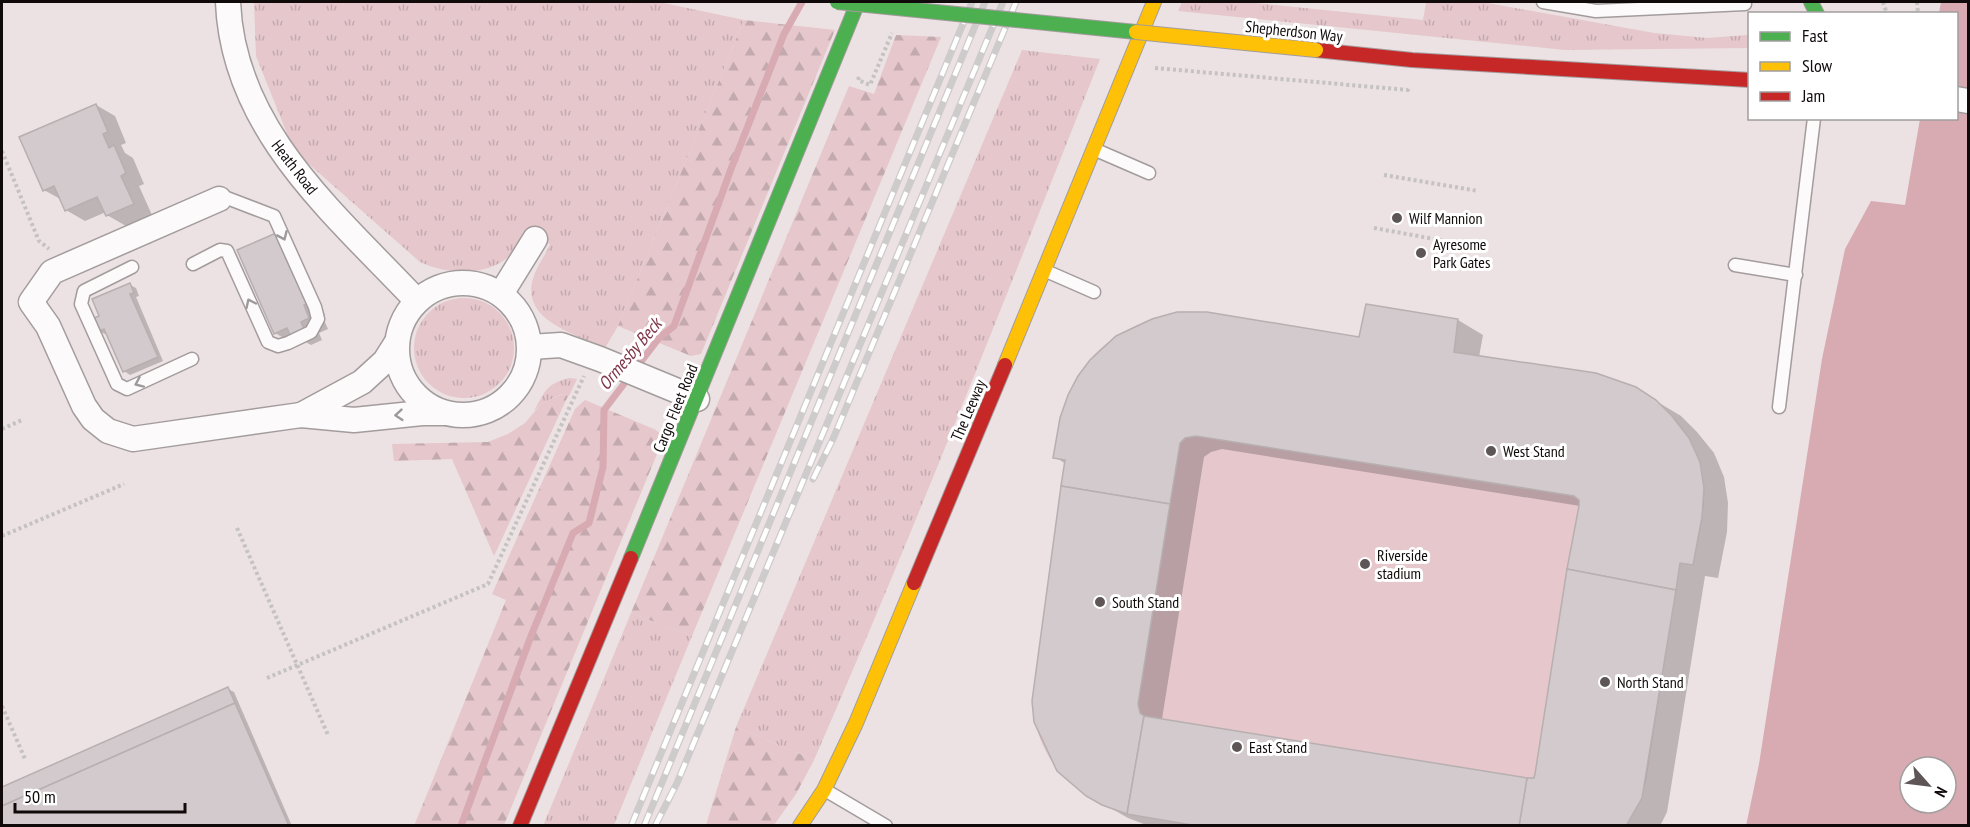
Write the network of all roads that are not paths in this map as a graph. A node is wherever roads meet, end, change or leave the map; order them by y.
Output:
1 (228, 2) edge
2 (837, 2) edge
3 (858, 2) edge
4 (1154, 2) edge
5 (1543, 2) edge
6 (1745, 4) dead end
7 (1597, 6) edge
8 (1748, 80) edge
9 (1815, 120) edge
10 (1095, 150) junction
11 (1149, 173) dead end
12 (219, 199) joint
13 (535, 239) dead end
14 (193, 264) dead end
15 (1735, 265) dead end
16 (132, 267) dead end
17 (1045, 270) junction
18 (1796, 275) junction
19 (1094, 292) dead end
20 (501, 294) junction
21 (417, 301) junction
22 (397, 342) junction
23 (530, 347) junction
24 (192, 359) dead end
25 (697, 399) junction
26 (1779, 407) dead end
27 (444, 413) junction
28 (301, 415) junction
29 (824, 790) junction
30 (520, 825) edge
31 (800, 825) edge
32 (886, 825) edge

1 - 21 street, Heath Road
2 - 8 street, Shepherdson Way, bridge
3 - 25 street, Cargo Fleet Road
4 - 10 street, The Leeway
5 - 7 lane
6 - 7 lane
9 - 18 lane
10 - 11 lane
10 - 17 street, The Leeway
12 -> 14 lane
12 - 28 street
13 - 20 street
15 - 18 lane
24 -> 16 lane
17 - 19 lane
17 - 29 street, The Leeway
18 - 26 lane
20 - 21 street
20 - 23 street
21 - 22 street
22 - 27 street
22 - 28 street
23 - 25 street
23 - 27 street
25 - 30 street, Cargo Fleet Road
27 -> 28 street
29 - 31 street, The Leeway
29 - 32 lane

